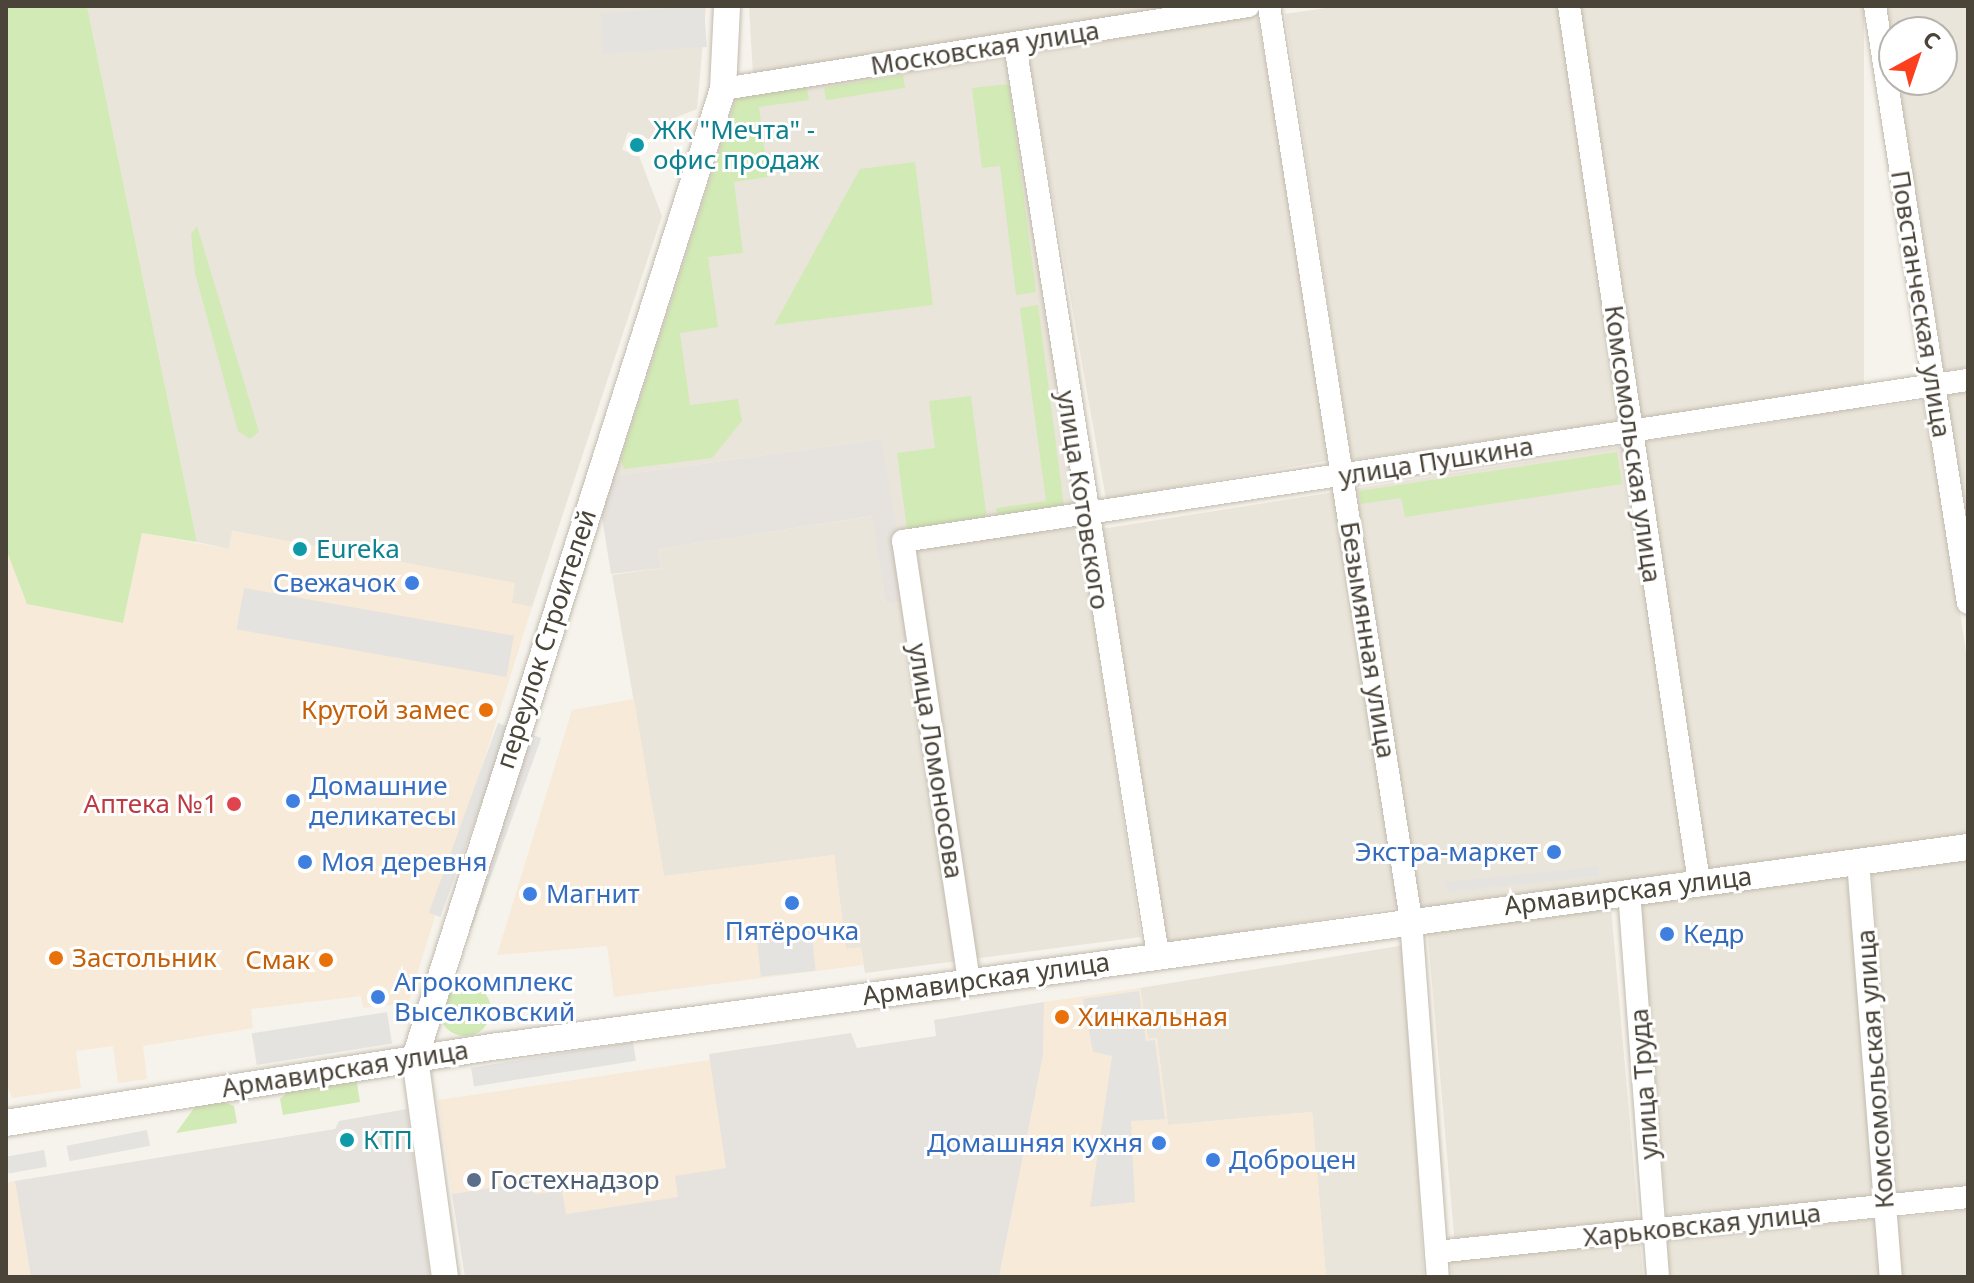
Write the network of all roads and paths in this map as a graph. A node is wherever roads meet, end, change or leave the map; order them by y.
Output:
1 (727, 6) edge
2 (1248, 6) edge
3 (1269, 6) edge
4 (1569, 6) edge
5 (1875, 6) edge
6 (1015, 44) junction
7 (723, 89) junction
8 (1968, 380) edge
9 (1934, 385) junction
10 (1630, 432) junction
11 (1343, 475) junction
12 (1086, 517) junction
13 (903, 541) joint
14 (1968, 603) edge
15 (1968, 847) edge
16 (1858, 861) junction
17 (1699, 882) junction
18 (1629, 891) junction
19 (1411, 920) junction
20 (1158, 955) junction
21 (969, 981) junction
22 (415, 1058) junction
23 (6, 1123) edge
24 (1968, 1197) edge
25 (1885, 1206) junction
26 (1655, 1229) junction
27 (1436, 1252) junction
28 (445, 1277) edge
29 (1438, 1277) edge
30 (1658, 1277) edge
31 (1891, 1277) edge

1 - 7 street, переулок Строителей
2 - 6 street, Московская улица
3 - 11 street, Безымянная улица
4 - 10 street, Комсомольская улица
5 - 9 street, Повстанческая улица
6 - 7 street, Московская улица
6 - 12 street, улица Котовского
7 - 22 street, переулок Строителей
8 - 9 street, улица Пушкина
9 - 10 street, улица Пушкина
9 - 14 street, Повстанческая улица
10 - 11 street, улица Пушкина
10 - 17 street, Комсомольская улица
11 - 12 street, улица Пушкина
11 - 19 street, Безымянная улица
12 - 13 street, улица Пушкина
12 - 20 street, улица Котовского
13 - 21 street, улица Ломоносова
15 - 16 street, Армавирская улица
16 - 17 street, Армавирская улица
16 - 25 street, Комсомольская улица
17 - 18 street, Армавирская улица
18 - 19 street, Армавирская улица
18 - 26 street, улица Труда
19 - 20 street, Армавирская улица
19 - 27 street, Безымянная улица
20 - 21 street, Армавирская улица
21 - 22 street, Армавирская улица
22 - 23 street, Армавирская улица
22 - 28 street, переулок Строителей
24 - 25 street, Харьковская улица
25 - 26 street, Харьковская улица
25 - 31 street, Комсомольская улица
26 - 27 street, Харьковская улица
26 - 30 street, улица Труда
27 - 29 street, Безымянная улица

